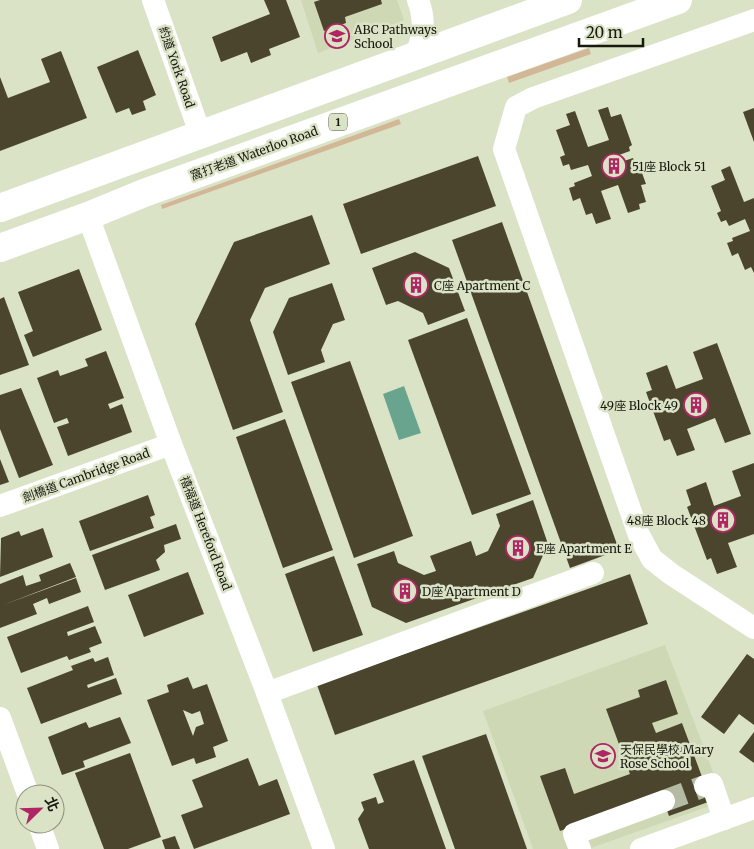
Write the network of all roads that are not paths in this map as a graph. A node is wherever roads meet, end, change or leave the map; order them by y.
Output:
1 (153, 0) edge
2 (418, 0) edge
3 (568, 0) edge
4 (678, 0) edge
5 (754, 20) edge
6 (416, 56) junction
7 (200, 134) junction
8 (47, 191) junction
9 (0, 208) edge
10 (88, 216) junction
11 (0, 248) edge
12 (171, 444) junction
13 (0, 506) edge
14 (593, 573) dead end
15 (754, 628) edge
16 (267, 693) junction
17 (0, 718) edge
18 (24, 784) edge
19 (705, 786) dead end
20 (664, 801) tunnel mouth
21 (754, 808) edge
22 (635, 812) junction
23 (724, 819) junction
24 (43, 834) edge
25 (644, 848) edge
26 (48, 849) edge
27 (324, 849) edge
28 (580, 849) edge

1 - 7 street, 約道 York Road
2 - 6 street
3 - 6 highway
4 - 10 highway, 窩打老道 Waterloo Road / 1
5 - 15 street
6 - 7 highway
7 - 8 highway
8 - 9 highway
8 - 10 highway
10 - 11 highway, 窩打老道 Waterloo Road / 1
10 - 12 street, 禧福道 Hereford Road
12 - 13 street, 劍橋道 Cambridge Road
12 - 16 street, 禧福道 Hereford Road
14 - 16 street
16 - 27 street, 禧福道 Hereford Road
17 - 18 street
19 - 23 street
20 - 22 street
21 - 23 street
22 - 25 street
22 - 28 street
23 - 25 street
24 - 26 street

